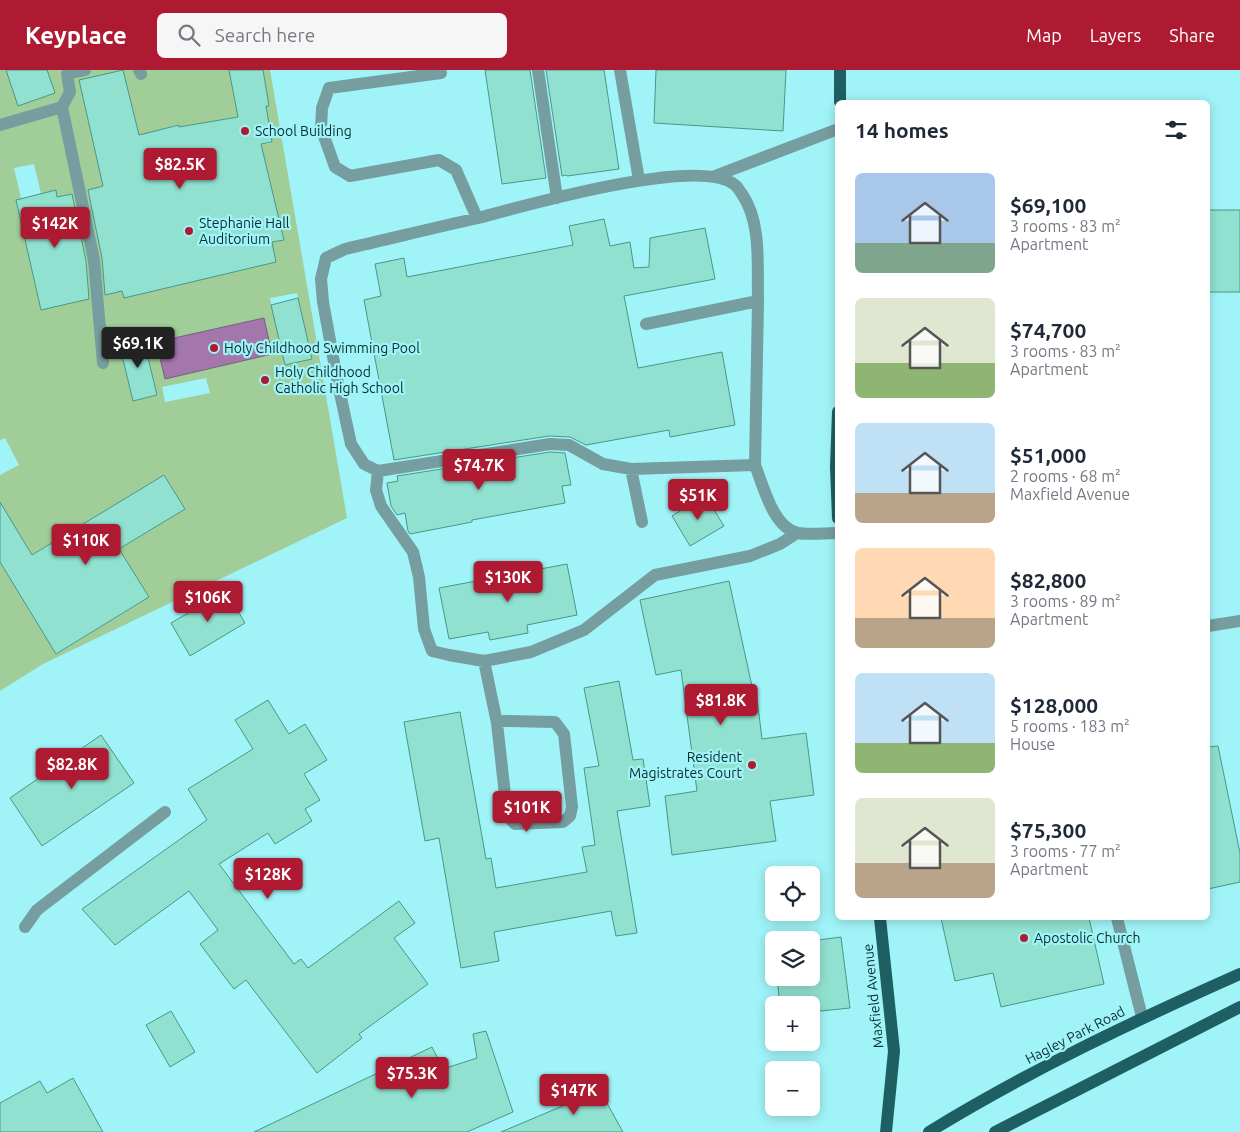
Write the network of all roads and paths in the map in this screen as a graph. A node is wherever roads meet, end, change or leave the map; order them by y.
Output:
1 (85, 70) edge
2 (538, 70) edge
3 (620, 70) edge
4 (840, 70) edge
5 (441, 74) dead end
6 (840, 100) edge
7 (62, 107) junction
8 (0, 125) edge
9 (835, 130) edge
10 (715, 176) junction
11 (639, 180) junction
12 (557, 198) junction
13 (476, 218) junction
14 (758, 301) junction
15 (646, 324) dead end
16 (103, 364) dead end
17 (755, 465) junction
18 (632, 469) junction
19 (378, 471) junction
20 (642, 522) dead end
21 (797, 533) junction
22 (835, 533) edge
23 (1240, 621) edge
24 (1210, 626) edge
25 (484, 661) junction
26 (498, 723) junction
27 (165, 812) dead end
28 (880, 920) edge
29 (1118, 920) edge
30 (25, 927) dead end
31 (1240, 974) edge
32 (1240, 1007) edge
33 (1142, 1017) junction
34 (886, 1132) edge
35 (929, 1132) edge
36 (995, 1132) edge

1 - 7 street
2 - 12 street
3 - 11 street
4 - 6 main road
5 - 13 street
7 - 8 street
7 - 16 street
9 - 10 street
10 - 11 street
10 - 14 street
11 - 12 street
12 - 13 street
13 - 19 street
14 - 15 street
14 - 17 street
17 - 18 street
17 - 21 street
18 - 19 street
18 - 20 street
19 - 25 street
21 - 22 street
21 - 25 street
23 - 24 street
25 - 26 street
26 - 26 street
27 - 30 street
28 - 34 main road, Maxfield Avenue
29 - 33 street
31 - 33 main road, Hagley Park Road
32 - 36 main road
33 - 35 main road, Hagley Park Road

